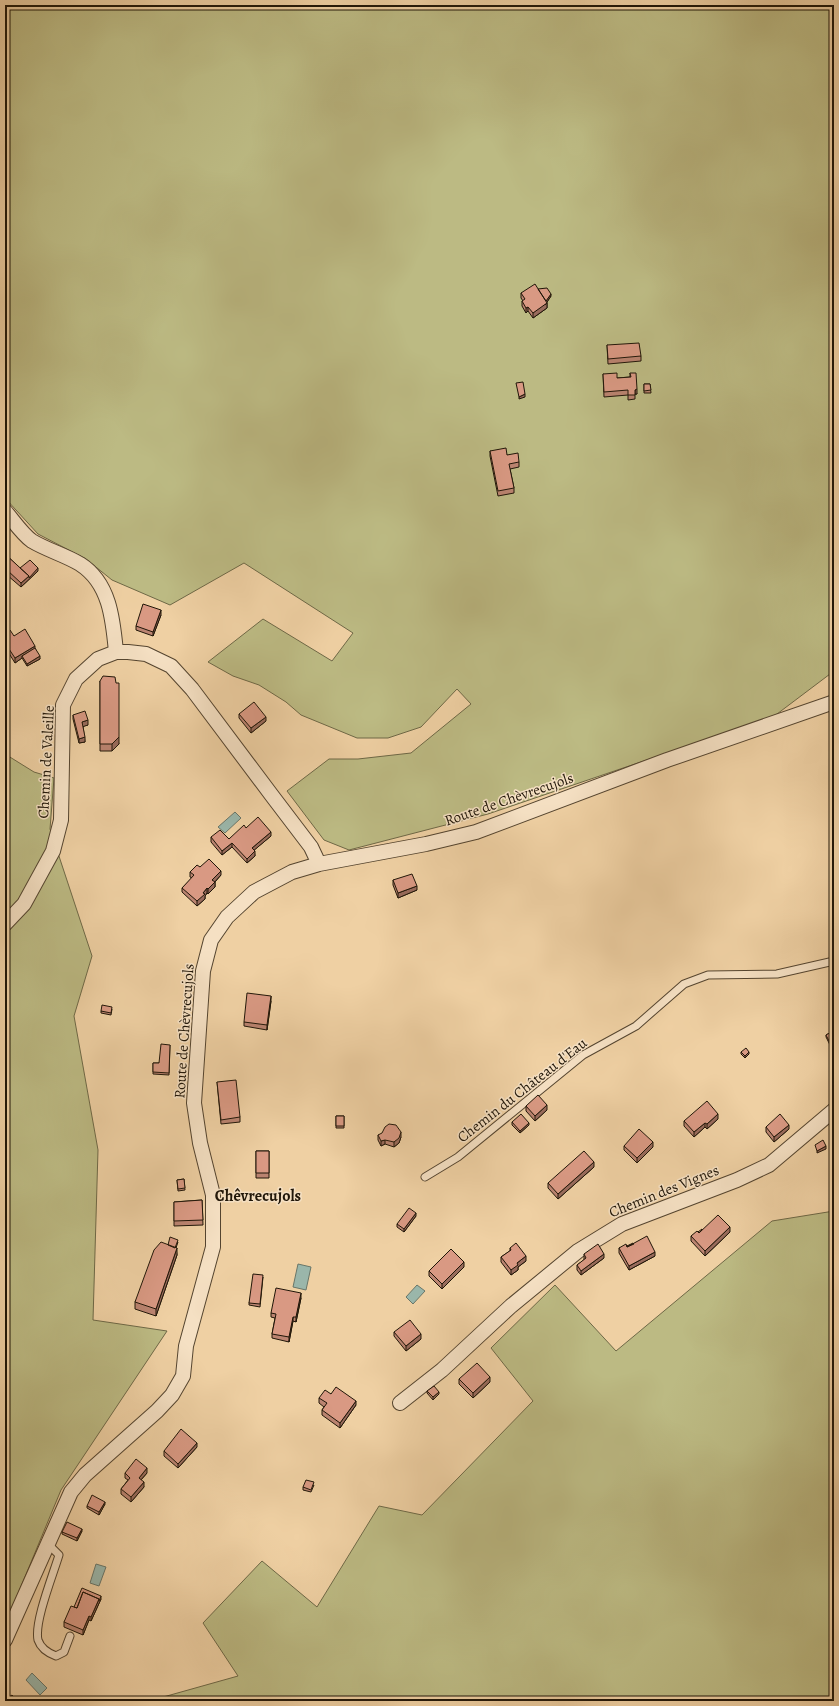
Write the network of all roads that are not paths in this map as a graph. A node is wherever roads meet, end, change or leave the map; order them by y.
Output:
1 (5, 511) edge
2 (116, 652) junction
3 (834, 702) edge
4 (319, 864) junction
5 (5, 924) edge
6 (834, 961) edge
7 (834, 1110) edge
8 (426, 1177) dead end
9 (400, 1402) dead end
10 (48, 1544) junction
11 (70, 1636) dead end
12 (5, 1639) edge

1 - 2 street
2 - 4 street, Chemin de Valeille
2 - 5 street, Chemin de Valeille
3 - 4 street, Route de Chèvrecujols
4 - 10 street, Route de Chèvrecujols
6 - 8 lane, Chemin du Château d'Eau
7 - 9 street, Chemin des Vignes
10 - 11 lane
10 - 12 street, Route de Chèvrecujols

